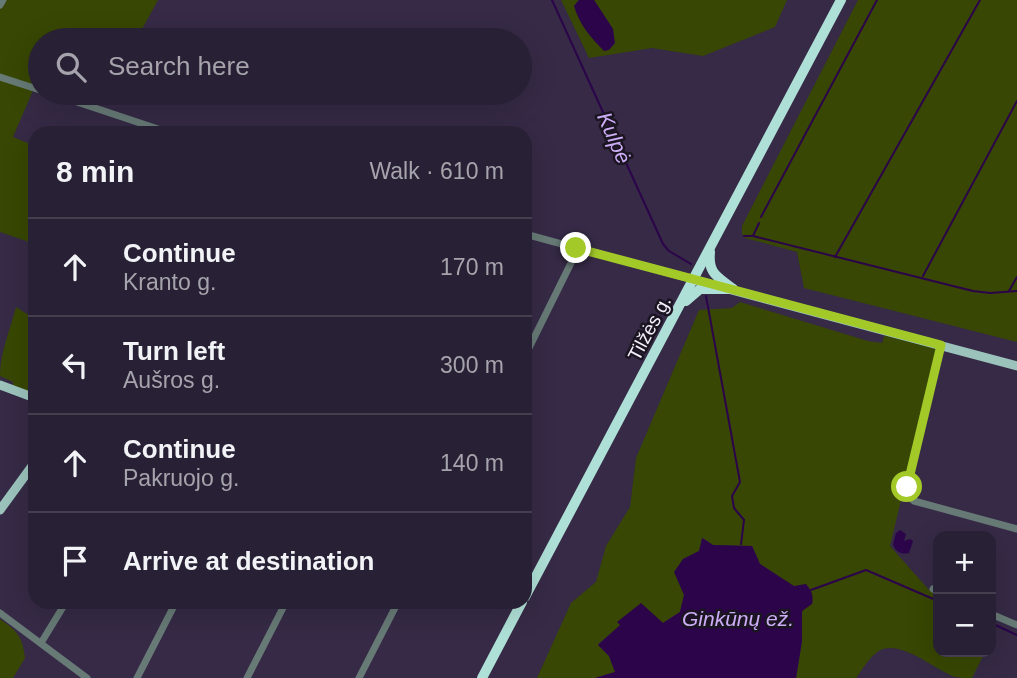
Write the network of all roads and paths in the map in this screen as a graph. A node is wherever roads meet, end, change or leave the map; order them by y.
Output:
1 (4, 0) edge
2 (841, 0) edge
3 (0, 5) edge
4 (0, 77) edge
5 (28, 86) edge
6 (86, 105) edge
7 (149, 126) edge
8 (532, 236) edge
9 (576, 248) junction
10 (710, 250) junction
11 (694, 280) junction
12 (733, 289) junction
13 (681, 305) junction
14 (532, 342) edge
15 (941, 345) junction
16 (1017, 366) edge
17 (0, 385) edge
18 (28, 395) edge
19 (28, 472) edge
20 (0, 510) edge
21 (1017, 529) edge
22 (532, 576) edge
23 (62, 609) edge
24 (172, 609) edge
25 (282, 609) edge
26 (394, 609) edge
27 (518, 609) edge
28 (0, 613) edge
29 (996, 616) edge
30 (1017, 625) edge
31 (41, 643) junction
32 (87, 678) edge
33 (137, 678) edge
34 (247, 678) edge
35 (359, 678) edge
36 (482, 678) edge

1 - 3 street
2 - 10 highway, Tilžės g.
4 - 5 street
6 - 7 street
8 - 9 street
9 - 11 street
9 - 14 street
10 - 11 highway, Tilžės g.
10 - 12 highway
11 - 12 main road
11 - 13 highway, Tilžės g.
12 - 13 highway
12 - 15 main road
13 - 22 highway, Tilžės g.
15 - 16 main road
15 - 21 street
17 - 18 main road
19 - 20 main road
23 - 31 street
24 - 33 street
25 - 34 street
26 - 35 street
27 - 36 highway
28 - 31 street
29 - 30 street
31 - 32 street

